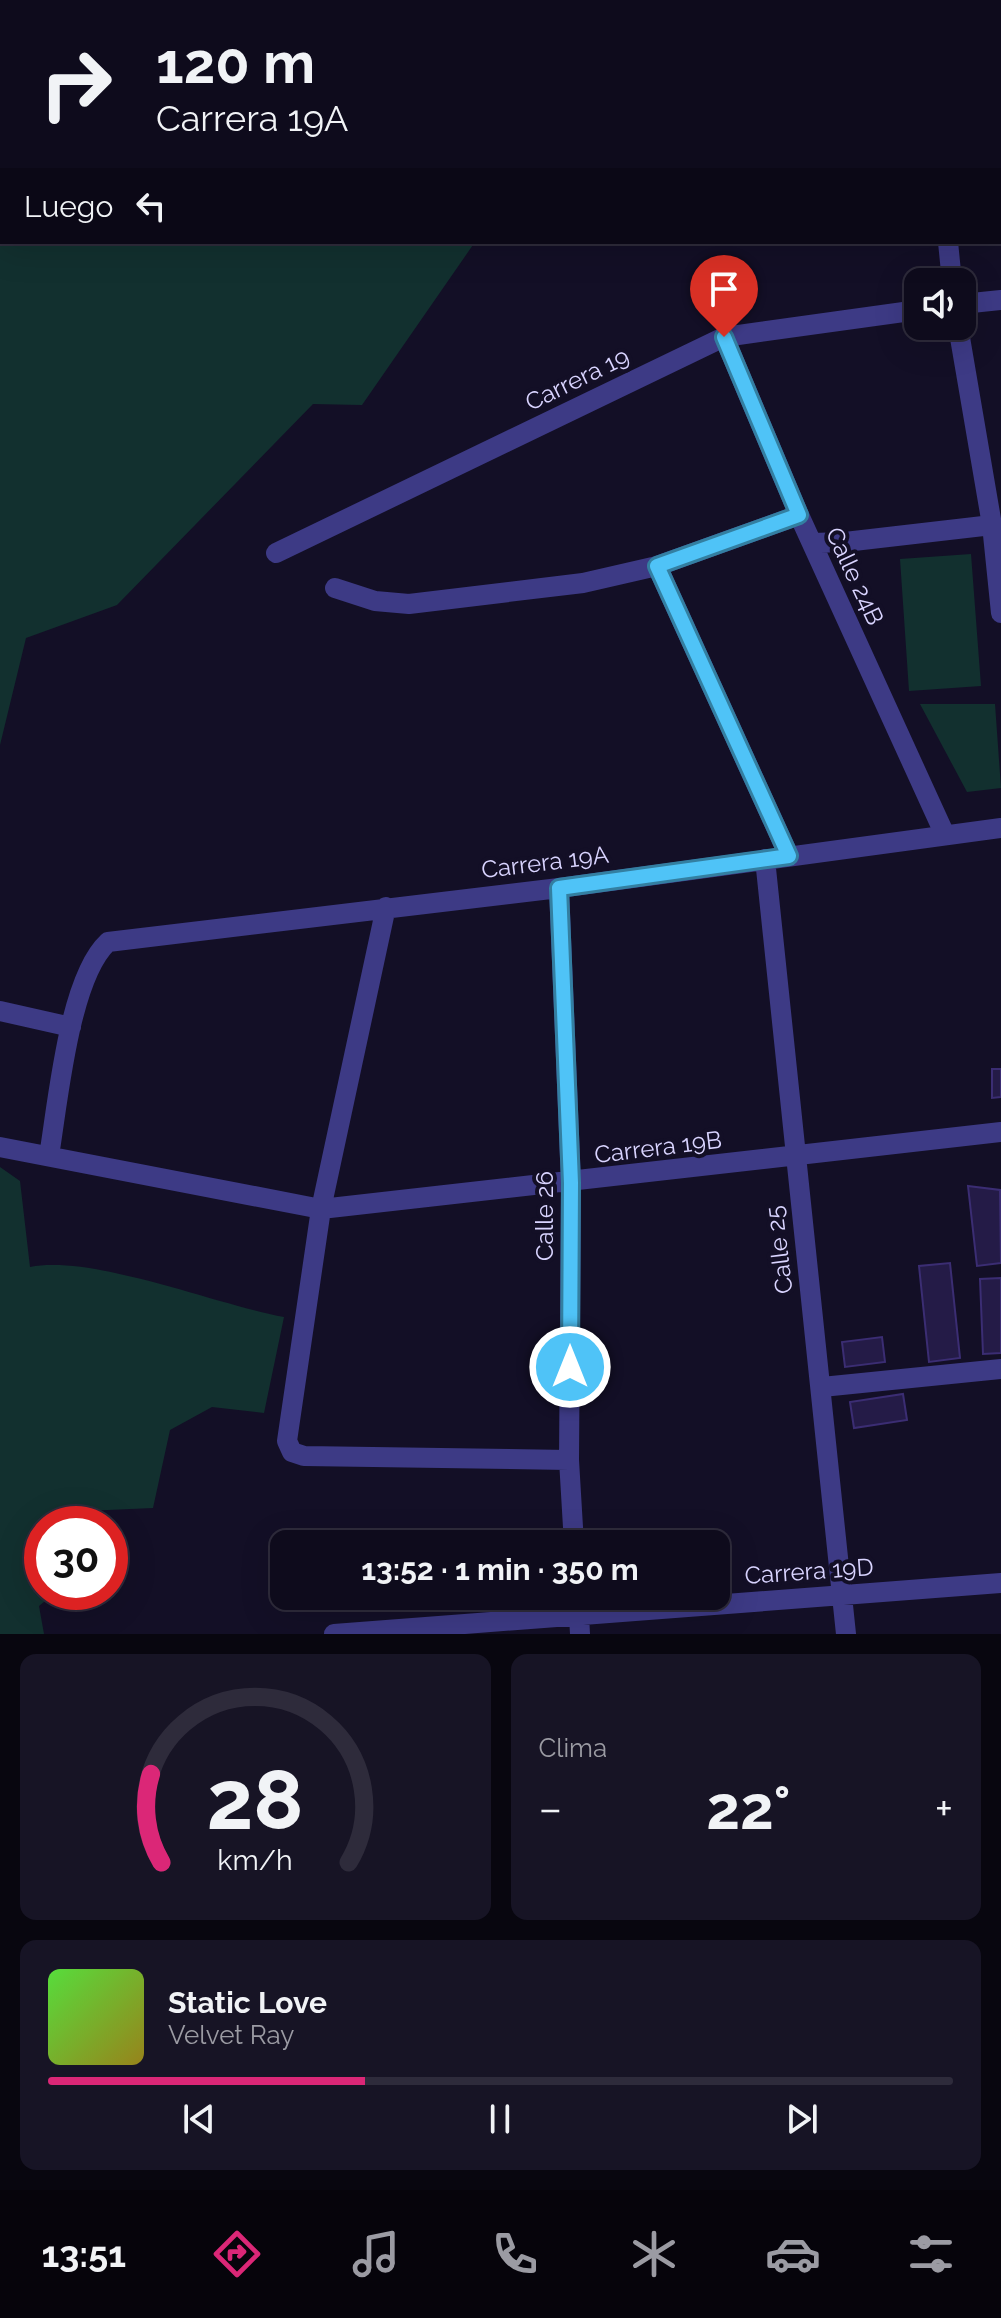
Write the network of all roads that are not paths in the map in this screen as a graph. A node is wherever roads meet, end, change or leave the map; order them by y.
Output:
1 (948, 244) edge
2 (951, 268) edge
3 (1001, 300) edge
4 (976, 303) edge
5 (904, 312) edge
6 (724, 337) junction
7 (960, 340) edge
8 (799, 515) junction
9 (992, 525) junction
10 (812, 543) junction
11 (276, 553) dead end
12 (657, 566) junction
13 (335, 588) dead end
14 (1001, 613) edge
15 (1001, 828) edge
16 (945, 835) junction
17 (789, 856) junction
18 (765, 859) junction
19 (559, 888) junction
20 (386, 907) junction
21 (0, 1011) edge
22 (71, 1027) junction
23 (1001, 1132) edge
24 (0, 1147) edge
25 (49, 1156) junction
26 (794, 1157) junction
27 (571, 1183) junction
28 (321, 1209) junction
29 (1001, 1369) edge
30 (822, 1387) junction
31 (569, 1460) junction
32 (573, 1530) edge
33 (1001, 1583) edge
34 (842, 1595) junction
35 (579, 1615) edge
36 (334, 1634) edge
37 (846, 1634) edge

1 - 2 street
3 - 4 street
5 - 6 street, Carrera 19
6 - 8 street, Calle 24B
6 - 11 street, Carrera 19
7 - 9 street
8 - 10 street, Calle 24B
8 - 12 street
9 - 10 street
9 - 14 street
10 - 16 street, Calle 24B
12 - 13 street
12 - 17 street
15 - 16 street, Carrera 19A
16 - 17 street, Carrera 19A
17 - 18 street, Carrera 19A
18 - 19 street, Carrera 19A
18 - 26 street, Calle 25
19 - 20 street, Carrera 19A
19 - 27 street, Calle 26
20 - 22 street, Carrera 19A
20 - 28 street
21 - 22 street
22 - 25 street
23 - 26 street, Carrera 19B
24 - 25 street, Carrera 19B
25 - 28 street, Carrera 19B
26 - 27 street, Carrera 19B
26 - 30 street, Calle 25
27 - 28 street, Carrera 19B
27 - 31 street, Calle 26
28 - 31 street
29 - 30 street
30 - 34 street, Calle 25
31 - 32 street, Calle 26
33 - 34 street, Carrera 19D
34 - 35 street, Carrera 19D
34 - 37 street, Calle 25
35 - 36 street, Carrera 19D

